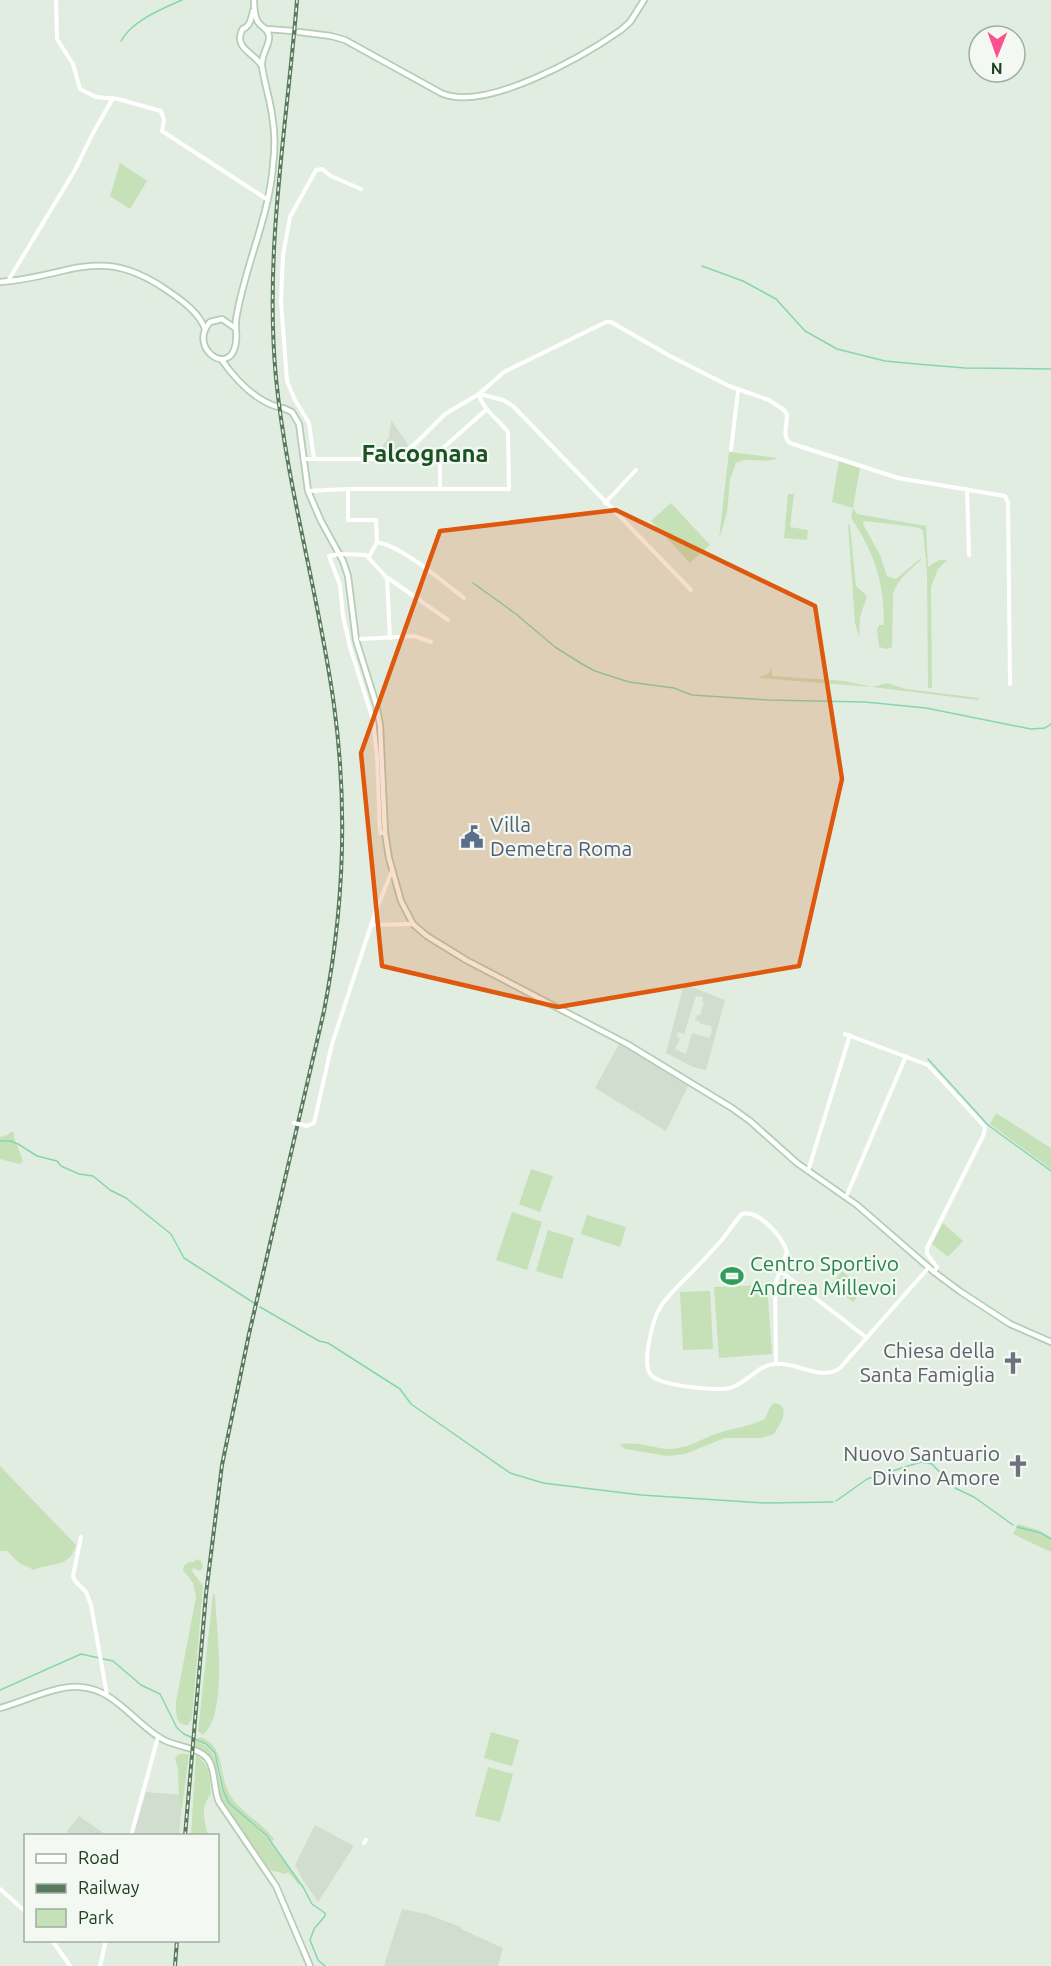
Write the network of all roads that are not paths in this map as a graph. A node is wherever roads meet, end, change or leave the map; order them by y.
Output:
1 (56, 0) edge
2 (254, 0) edge
3 (644, 0) edge
4 (254, 7) junction
5 (248, 25) junction
6 (260, 25) junction
7 (267, 29) junction
8 (284, 30) junction
9 (269, 38) junction
10 (263, 50) junction
11 (249, 52) junction
12 (262, 67) junction
13 (113, 98) junction
14 (361, 189) dead end
15 (268, 200) junction
16 (8, 281) junction
17 (0, 282) edge
18 (238, 312) junction
19 (198, 315) junction
20 (212, 320) junction
21 (228, 321) junction
22 (205, 328) junction
23 (235, 328) junction
24 (229, 357) junction
25 (221, 359) junction
26 (230, 369) junction
27 (738, 391) junction
28 (479, 394) junction
29 (487, 409) junction
30 (731, 450) dead end
31 (303, 459) junction
32 (314, 459) junction
33 (399, 461) dead end
34 (440, 461) junction
35 (458, 461) dead end
36 (636, 470) dead end
37 (348, 489) junction
38 (440, 489) junction
39 (967, 489) junction
40 (308, 491) junction
41 (605, 503) junction
42 (377, 542) junction
43 (339, 554) junction
44 (969, 555) dead end
45 (369, 557) junction
46 (387, 578) junction
47 (691, 591) dead end
48 (464, 598) dead end
49 (448, 620) dead end
50 (390, 638) junction
51 (360, 639) dead end
52 (431, 642) dead end
53 (1010, 684) dead end
54 (385, 833) junction
55 (392, 871) junction
56 (414, 924) junction
57 (371, 925) junction
58 (906, 1056) junction
59 (294, 1123) dead end
60 (807, 1171) junction
61 (846, 1197) junction
62 (929, 1267) junction
63 (779, 1270) junction
64 (934, 1272) junction
65 (867, 1338) junction
66 (1051, 1342) edge
67 (776, 1363) junction
68 (81, 1538) dead end
69 (106, 1695) junction
70 (0, 1708) edge
71 (158, 1737) junction
72 (132, 1834) edge
73 (0, 1889) edge
74 (24, 1910) edge
75 (53, 1942) edge
76 (106, 1942) edge
77 (70, 1966) edge
78 (100, 1966) edge
79 (310, 1966) edge

1 - 13 street
2 - 4 main road
3 - 8 main road
4 - 5 main road
4 - 6 main road
5 - 6 main road
5 - 11 main road
6 - 7 main road
7 - 8 main road
7 - 9 main road
8 - 9 main road
9 - 10 main road
10 - 11 main road
10 - 12 main road
11 - 12 main road
12 - 15 main road
13 - 15 street
13 - 16 street
14 - 32 street
15 - 18 main road
16 - 17 main road
16 - 19 main road
18 - 21 main road
18 - 23 main road
19 - 20 main road
19 - 22 main road
20 - 21 main road
20 - 22 main road
21 - 23 main road
22 - 25 main road
23 - 24 main road
24 - 25 main road
24 - 26 main road
25 - 26 main road
26 - 31 main road
27 - 28 street
27 - 30 street
27 - 39 street
28 - 29 street
28 - 32 street
28 - 41 street
29 - 34 street
29 - 38 street
31 - 32 street
31 - 40 main road
33 - 34 street
34 - 35 street
34 - 38 street
36 - 41 street
37 - 38 street
37 - 40 street
37 - 42 street
39 - 44 street
39 - 53 street
40 - 43 main road
41 - 47 street
42 - 45 street
42 - 48 street
43 - 45 street
43 - 54 main road
43 - 54 street
45 - 46 street
46 - 49 street
46 - 50 street
50 - 51 street
50 - 52 street
54 - 55 main road
55 - 56 main road
55 - 57 street
56 - 57 street
56 - 60 main road
57 - 59 street, bridge
58 - 60 street
58 - 61 street
58 - 64 street
60 - 61 main road
61 - 62 main road
62 - 64 main road
62 - 65 street
63 - 65 street
63 - 67 street
63 - 67 street
64 - 66 main road
65 - 67 street
68 - 69 street
69 - 70 main road
69 - 71 main road
71 - 72 street
71 - 79 main road
73 - 74 street
75 - 77 street
76 - 78 street

